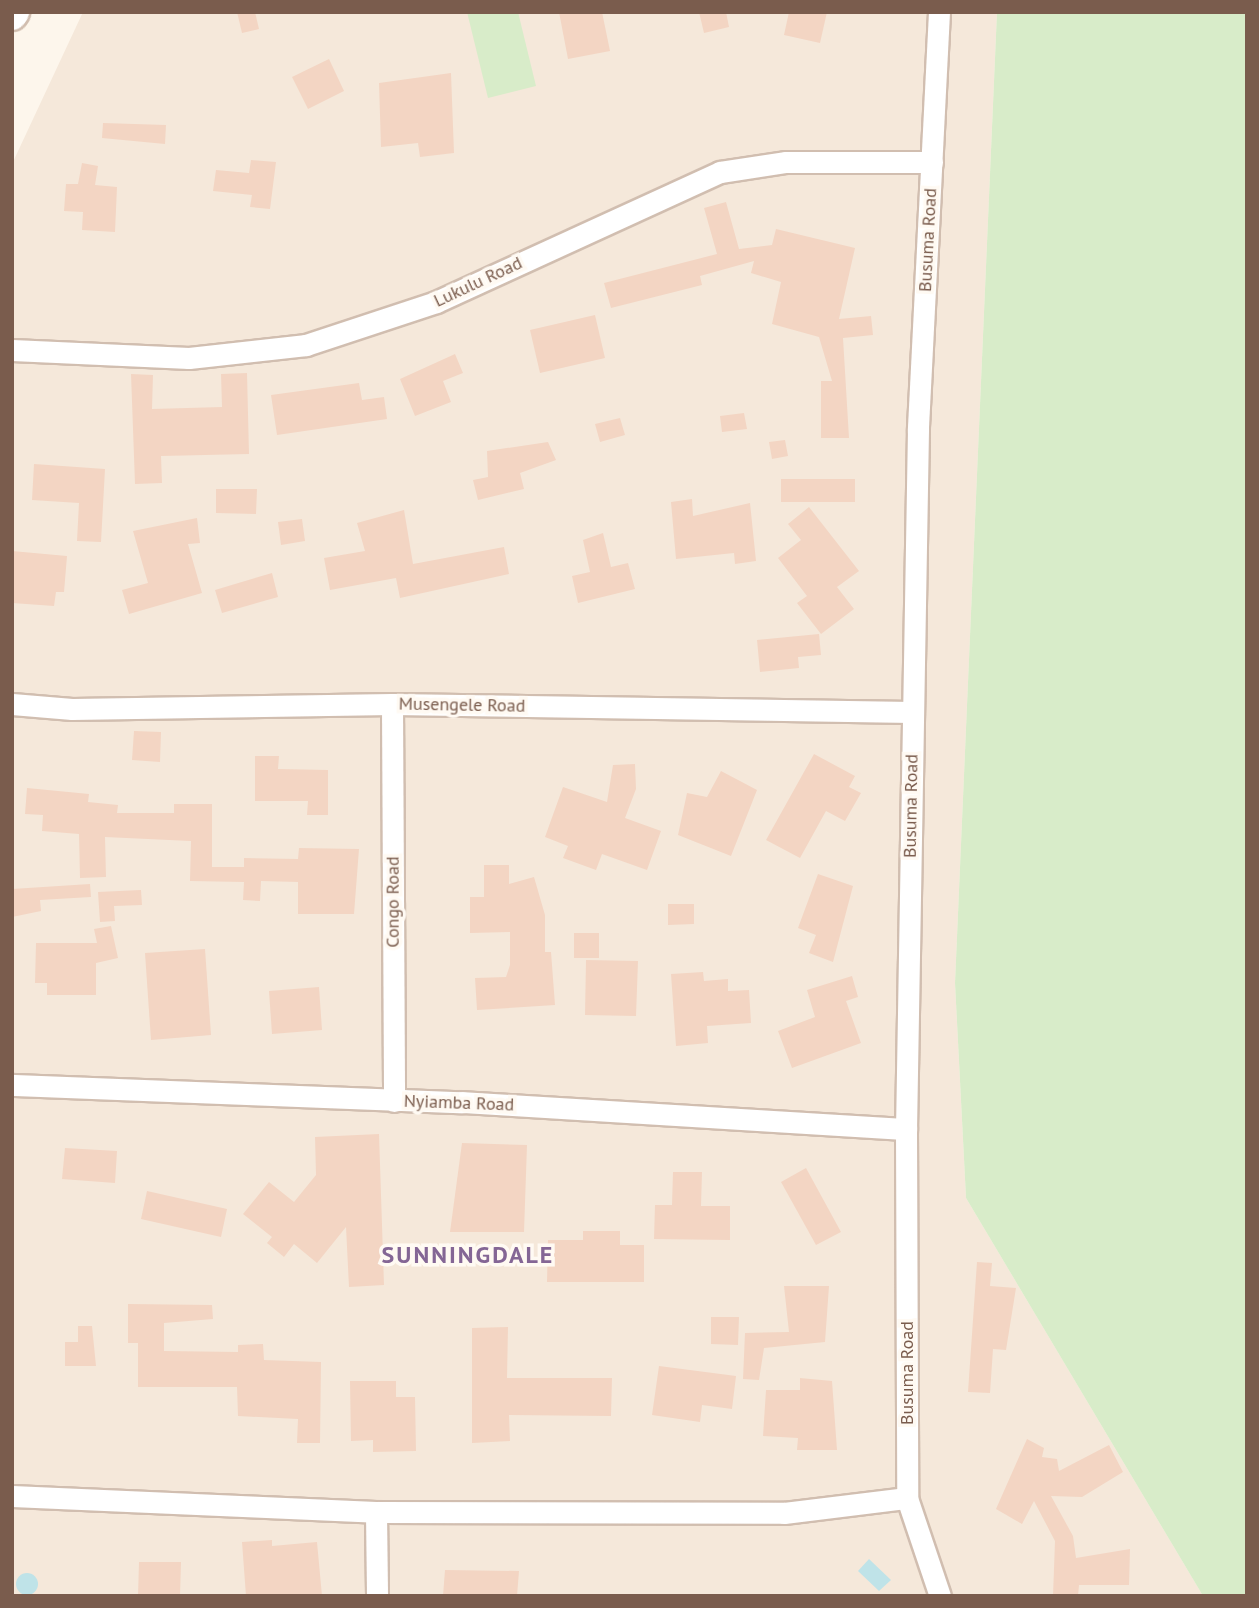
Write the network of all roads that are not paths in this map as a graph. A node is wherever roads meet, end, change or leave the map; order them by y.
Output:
1 (939, 12) edge
2 (932, 162) junction
3 (12, 350) edge
4 (12, 704) edge
5 (392, 704) junction
6 (912, 712) junction
7 (12, 1086) edge
8 (394, 1101) junction
9 (906, 1129) junction
10 (12, 1496) edge
11 (907, 1498) junction
12 (376, 1512) junction
13 (377, 1596) edge
14 (940, 1596) edge

1 - 2 street, Busuma Road
2 - 3 street, Lukulu Road
2 - 6 street, Busuma Road
4 - 5 street, Musengele Road
5 - 6 street, Musengele Road
5 - 8 street, Congo Road
6 - 9 street, Busuma Road
7 - 8 street, Nyiamba Road
8 - 9 street, Nyiamba Road
9 - 11 street, Busuma Road
10 - 12 street
11 - 12 street
11 - 14 street, Busuma Road
12 - 13 street

